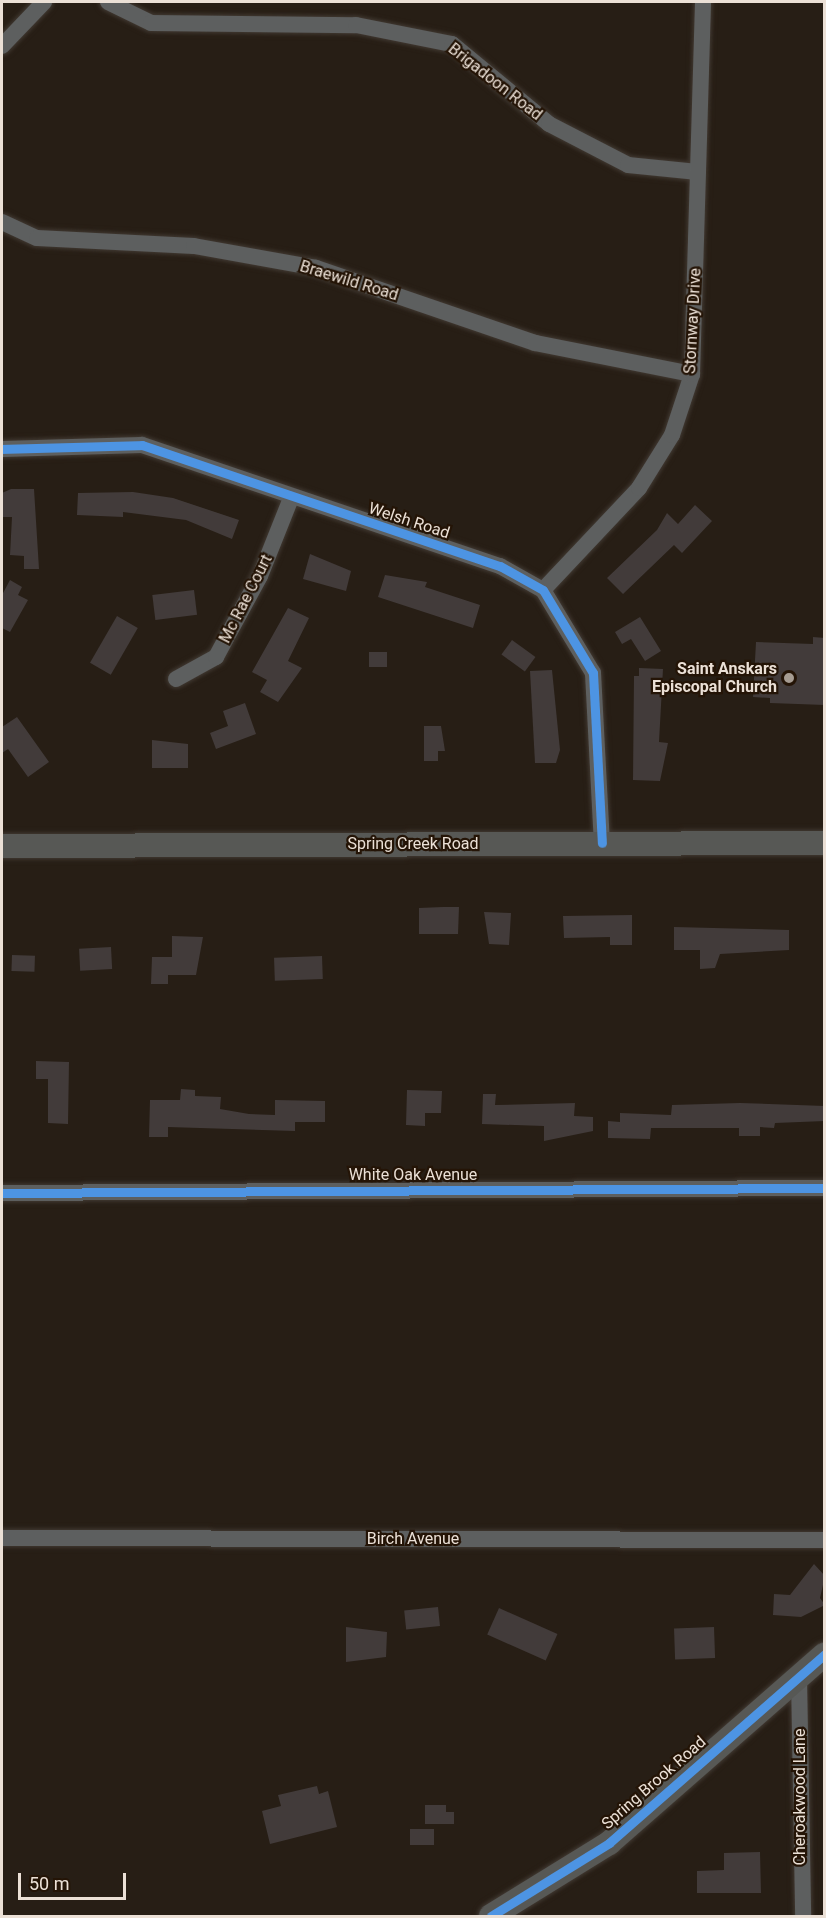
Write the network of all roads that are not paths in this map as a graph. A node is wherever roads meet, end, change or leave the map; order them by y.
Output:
1 (44, 2) edge
2 (108, 2) edge
3 (703, 2) edge
4 (2, 46) edge
5 (698, 172) junction
6 (2, 222) edge
7 (692, 374) junction
8 (2, 449) edge
9 (291, 498) junction
10 (543, 590) junction
11 (176, 679) dead end
12 (602, 843) junction
13 (825, 843) edge
14 (2, 846) edge
15 (825, 1188) edge
16 (2, 1193) edge
17 (2, 1538) edge
18 (825, 1540) edge
19 (825, 1654) edge
20 (799, 1677) junction
21 (499, 1915) edge
22 (803, 1917) edge

1 - 4 street
2 - 5 street, Brigadoon Road
3 - 5 street, Stornway Drive
5 - 7 street, Stornway Drive
6 - 7 street, Braewild Road
7 - 10 street, Stornway Drive
8 - 9 street, Welsh Road
9 - 10 street, Welsh Road
9 - 11 street, Mc Rae Court
10 - 12 street, Welsh Road
12 - 13 main road, Spring Creek Road
12 - 14 main road, Spring Creek Road
15 - 16 street, White Oak Avenue
17 - 18 street, Birch Avenue
19 - 20 main road, Spring Brook Road
20 - 21 main road, Spring Brook Road
20 - 22 street, Cheroakwood Lane

